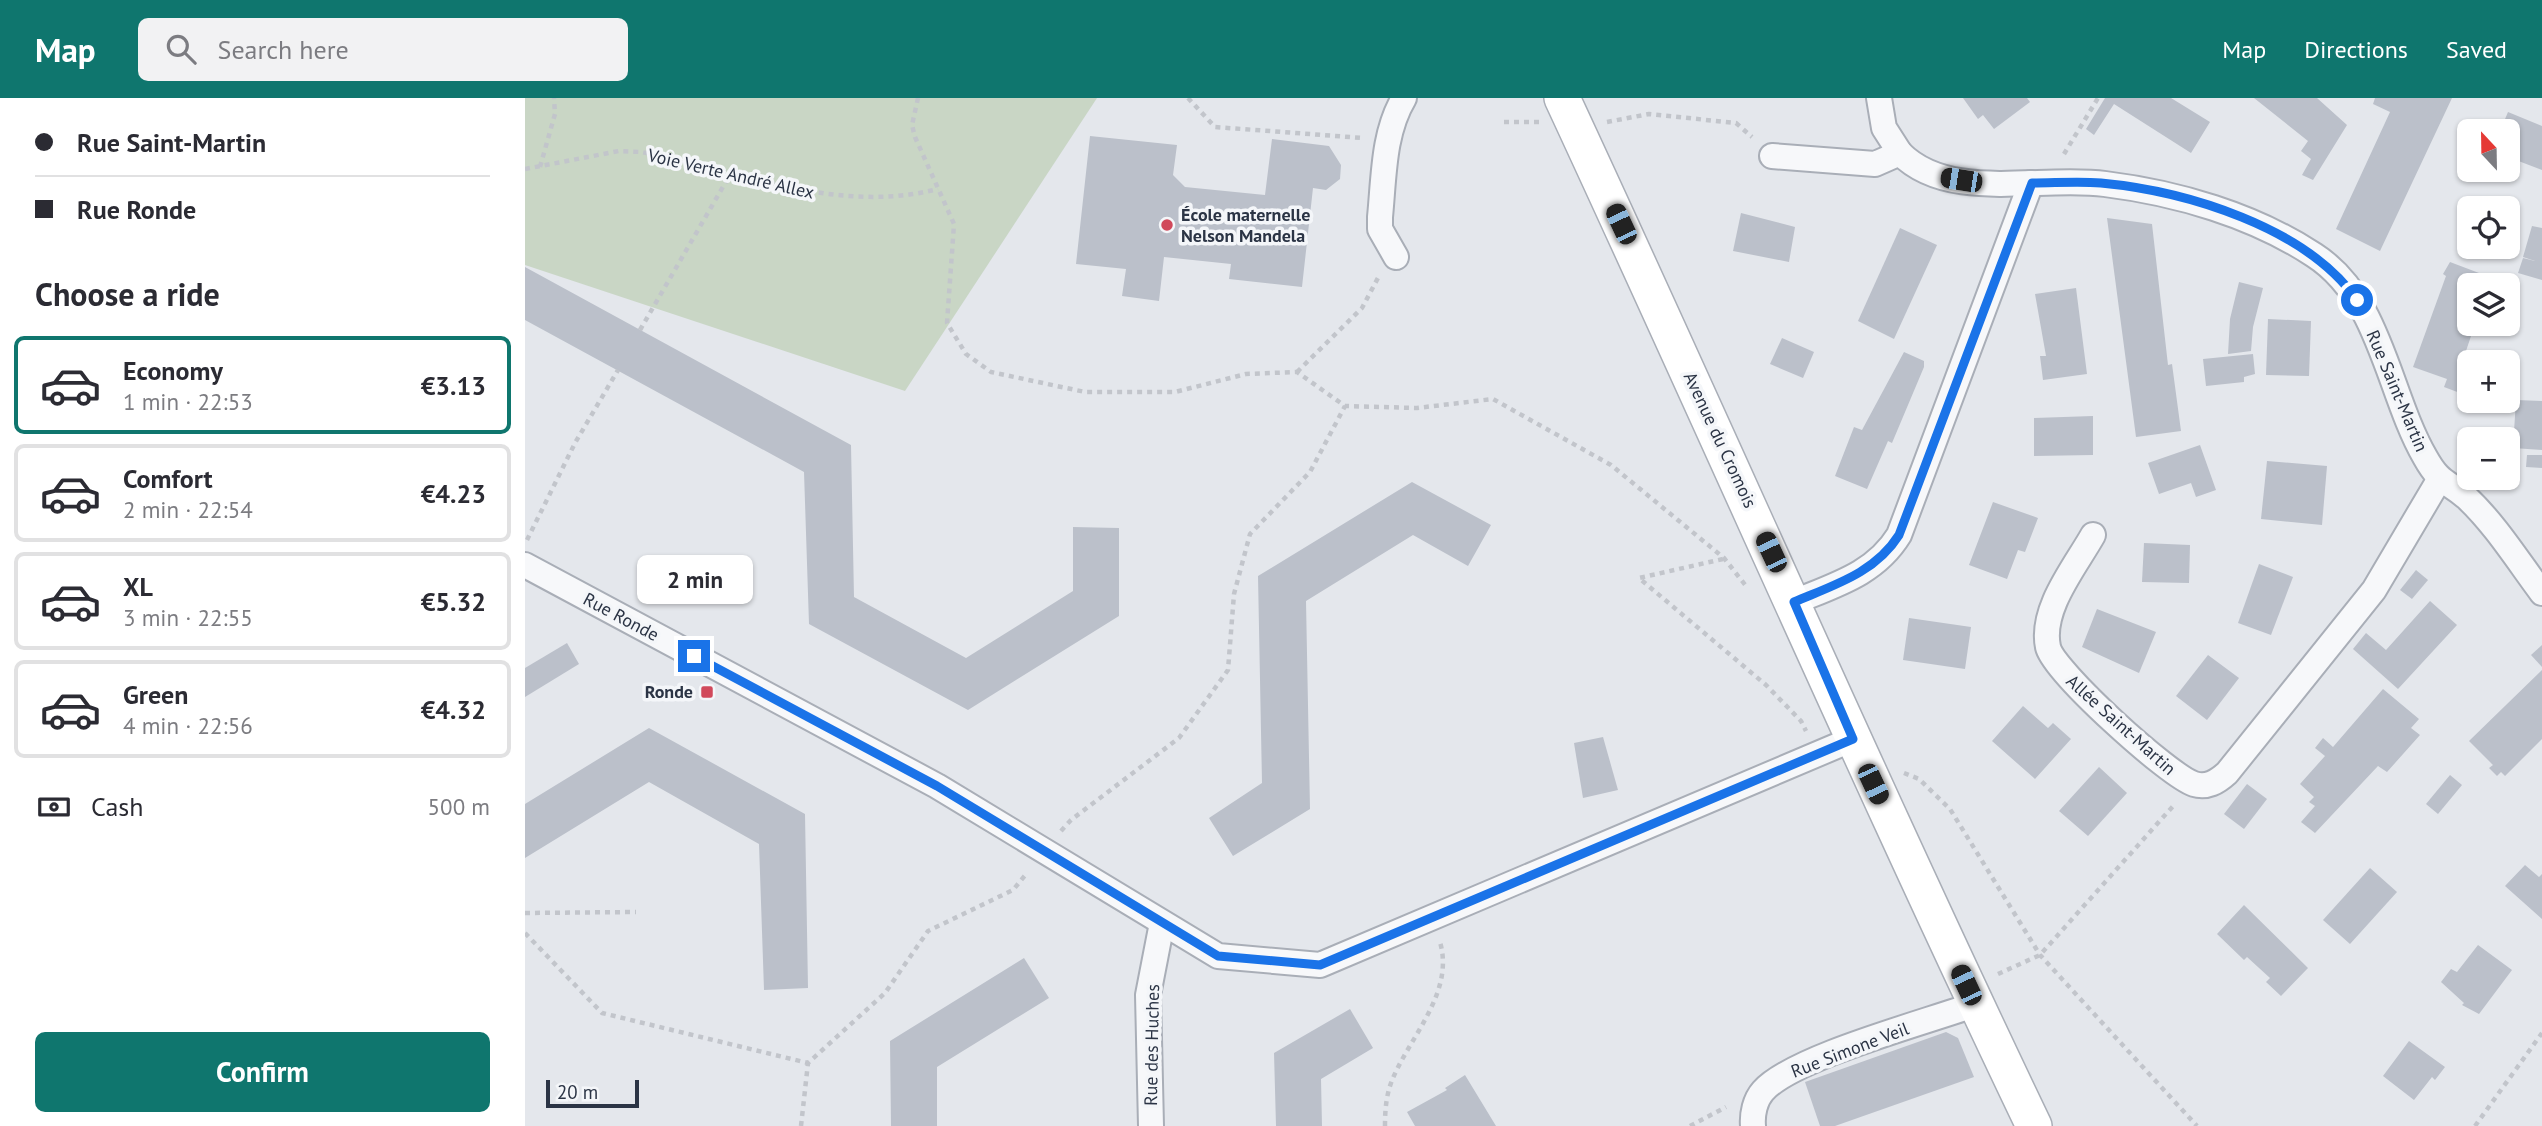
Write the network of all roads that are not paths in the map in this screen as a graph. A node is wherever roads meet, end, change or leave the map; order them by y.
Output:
1 (1404, 98) edge
2 (1879, 98) edge
3 (1568, 110) edge
4 (1900, 153) junction
5 (1772, 156) road end
6 (2039, 183) junction
7 (1396, 257) road end
8 (2438, 480) junction
9 (2093, 536) dead end
10 (525, 565) edge
11 (2538, 580) edge
12 (1794, 602) junction
13 (1853, 739) junction
14 (1162, 923) junction
15 (1971, 994) junction
16 (1151, 1126) edge
17 (1752, 1126) edge
18 (2034, 1126) edge

1 - 7 street
2 - 4 street
3 - 12 street, Avenue du Cromois
4 - 5 street
4 - 6 street, Rue Saint-Martin
6 - 8 street, Rue Saint-Martin
6 - 12 street
8 - 9 street, Allée Saint-Martin
8 - 11 street, Rue Saint-Martin
10 - 14 street, Rue Ronde
12 - 13 street, Avenue du Cromois
13 - 14 street, Rue Ronde
13 - 15 street, Avenue du Cromois
14 - 16 street, Rue des Huches
15 - 17 street, Rue Simone Veil
15 - 18 street, Avenue du Cromois

